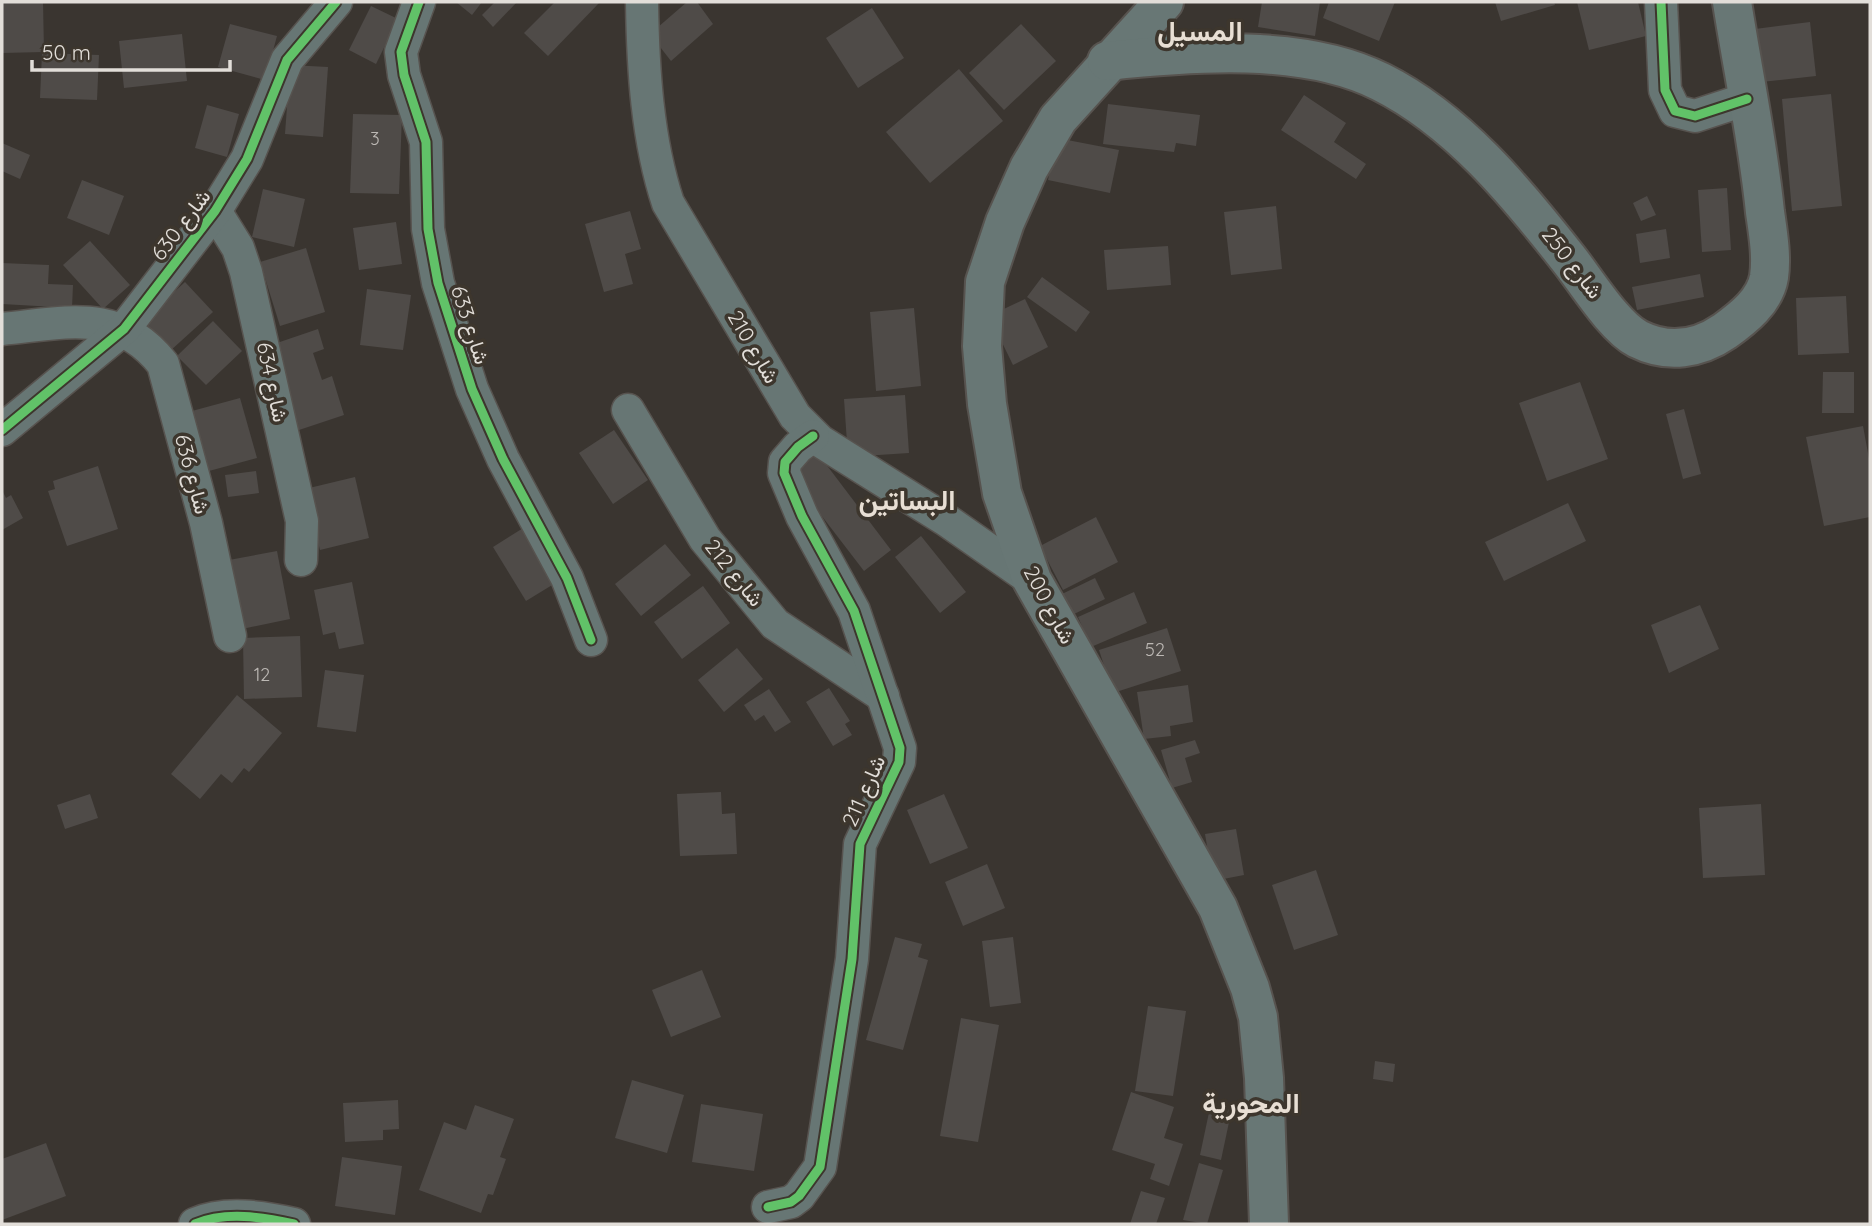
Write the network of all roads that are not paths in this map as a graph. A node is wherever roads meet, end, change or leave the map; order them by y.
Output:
1 (337, 2) edge
2 (419, 2) edge
3 (642, 2) edge
4 (1164, 2) edge
5 (1661, 2) edge
6 (1732, 2) edge
7 (1107, 61) junction
8 (1747, 99) junction
9 (215, 211) junction
10 (2, 329) edge
11 (124, 329) junction
12 (628, 410) dead end
13 (2, 430) edge
14 (813, 436) junction
15 (301, 560) dead end
16 (1032, 580) junction
17 (230, 636) dead end
18 (591, 640) dead end
19 (883, 696) junction
20 (768, 1207) dead end
21 (1271, 1219) edge
22 (195, 1224) edge
23 (294, 1224) edge

1 - 9 street, شارع 630
2 - 18 street, شارع 633
3 - 14 street, شارع 210
4 - 7 main road, شارع 200
5 - 8 street
6 - 8 main road, شارع 250
7 - 8 main road, شارع 250
7 - 16 main road, شارع 200
9 - 11 street, شارع 630
9 - 15 street, شارع 634
10 - 11 street
11 - 13 street, شارع 630
11 - 17 street, شارع 636
12 - 19 street, شارع 212
14 - 16 street, شارع 210
14 - 19 street, شارع 211
16 - 21 main road, شارع 200
19 - 20 street, شارع 211
22 - 23 street

